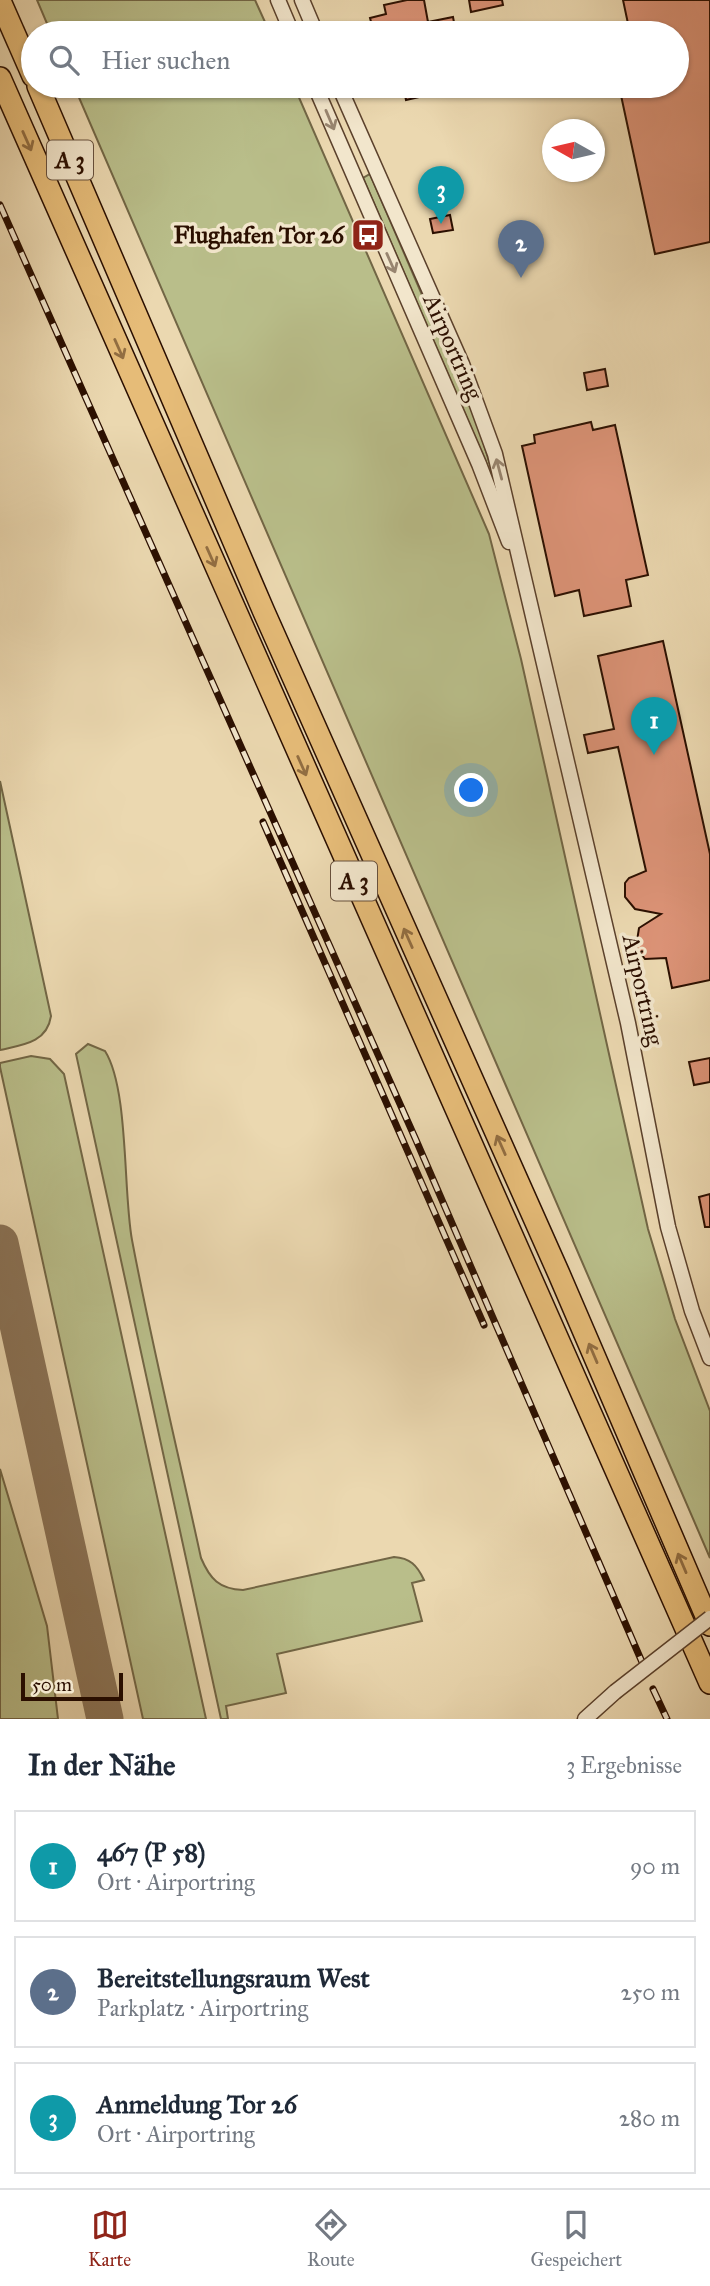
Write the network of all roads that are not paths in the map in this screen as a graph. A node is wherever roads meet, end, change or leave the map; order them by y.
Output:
1 (278, 0) edge
2 (302, 0) edge
3 (0, 1) edge
4 (287, 21) edge
5 (311, 21) edge
6 (21, 49) edge
7 (0, 78) edge
8 (43, 98) edge
9 (320, 98) edge
10 (344, 98) edge
11 (536, 631) junction
12 (710, 1358) edge
13 (710, 1618) edge
14 (710, 1625) edge
15 (710, 1683) edge
16 (585, 1719) edge

1 - 4 street
2 - 5 street
3 - 6 highway
7 -> 15 highway, A 3
14 -> 8 highway, A 3
9 -> 11 street, Airportring
11 -> 10 street, Airportring
11 - 12 street, Airportring
13 - 16 street, bridge

